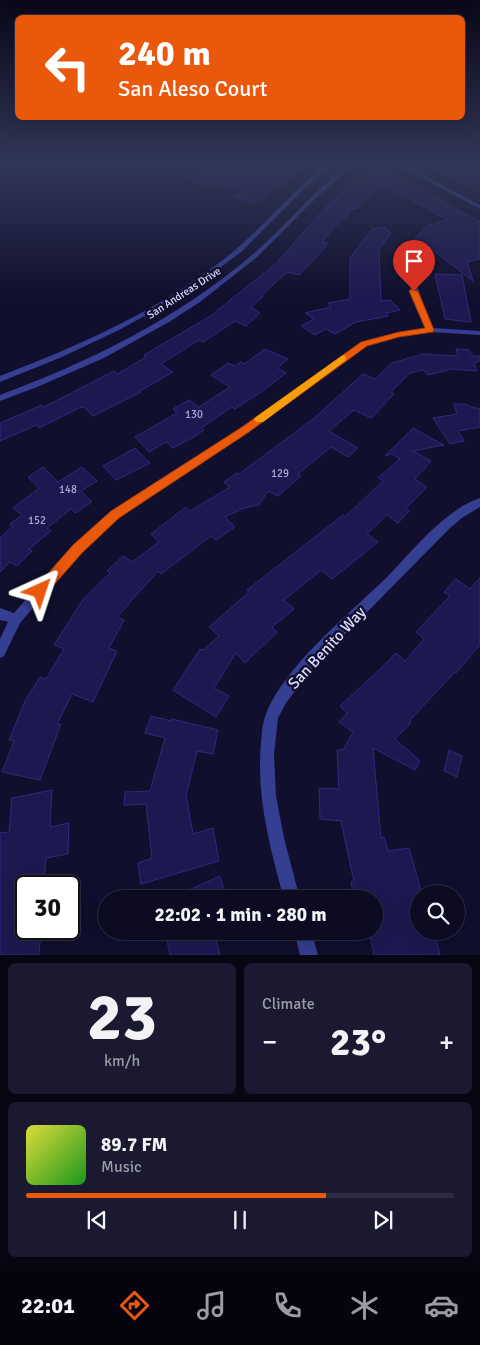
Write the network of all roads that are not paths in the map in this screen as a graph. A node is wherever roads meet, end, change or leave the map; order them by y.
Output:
1 (280, 209) edge
2 (302, 209) edge
3 (409, 254) dead end
4 (430, 330) junction
5 (480, 333) edge
6 (0, 379) edge
7 (0, 398) edge
8 (480, 502) edge
9 (0, 614) edge
10 (16, 619) junction
11 (0, 652) edge
12 (290, 890) edge
13 (304, 940) edge
14 (308, 955) edge

1 - 6 street, San Andreas Drive
2 - 7 street, San Andreas Drive
3 - 4 street
4 - 5 street
4 - 10 street
8 - 12 street, San Benito Way
9 - 10 street
10 - 11 street
13 - 14 street

